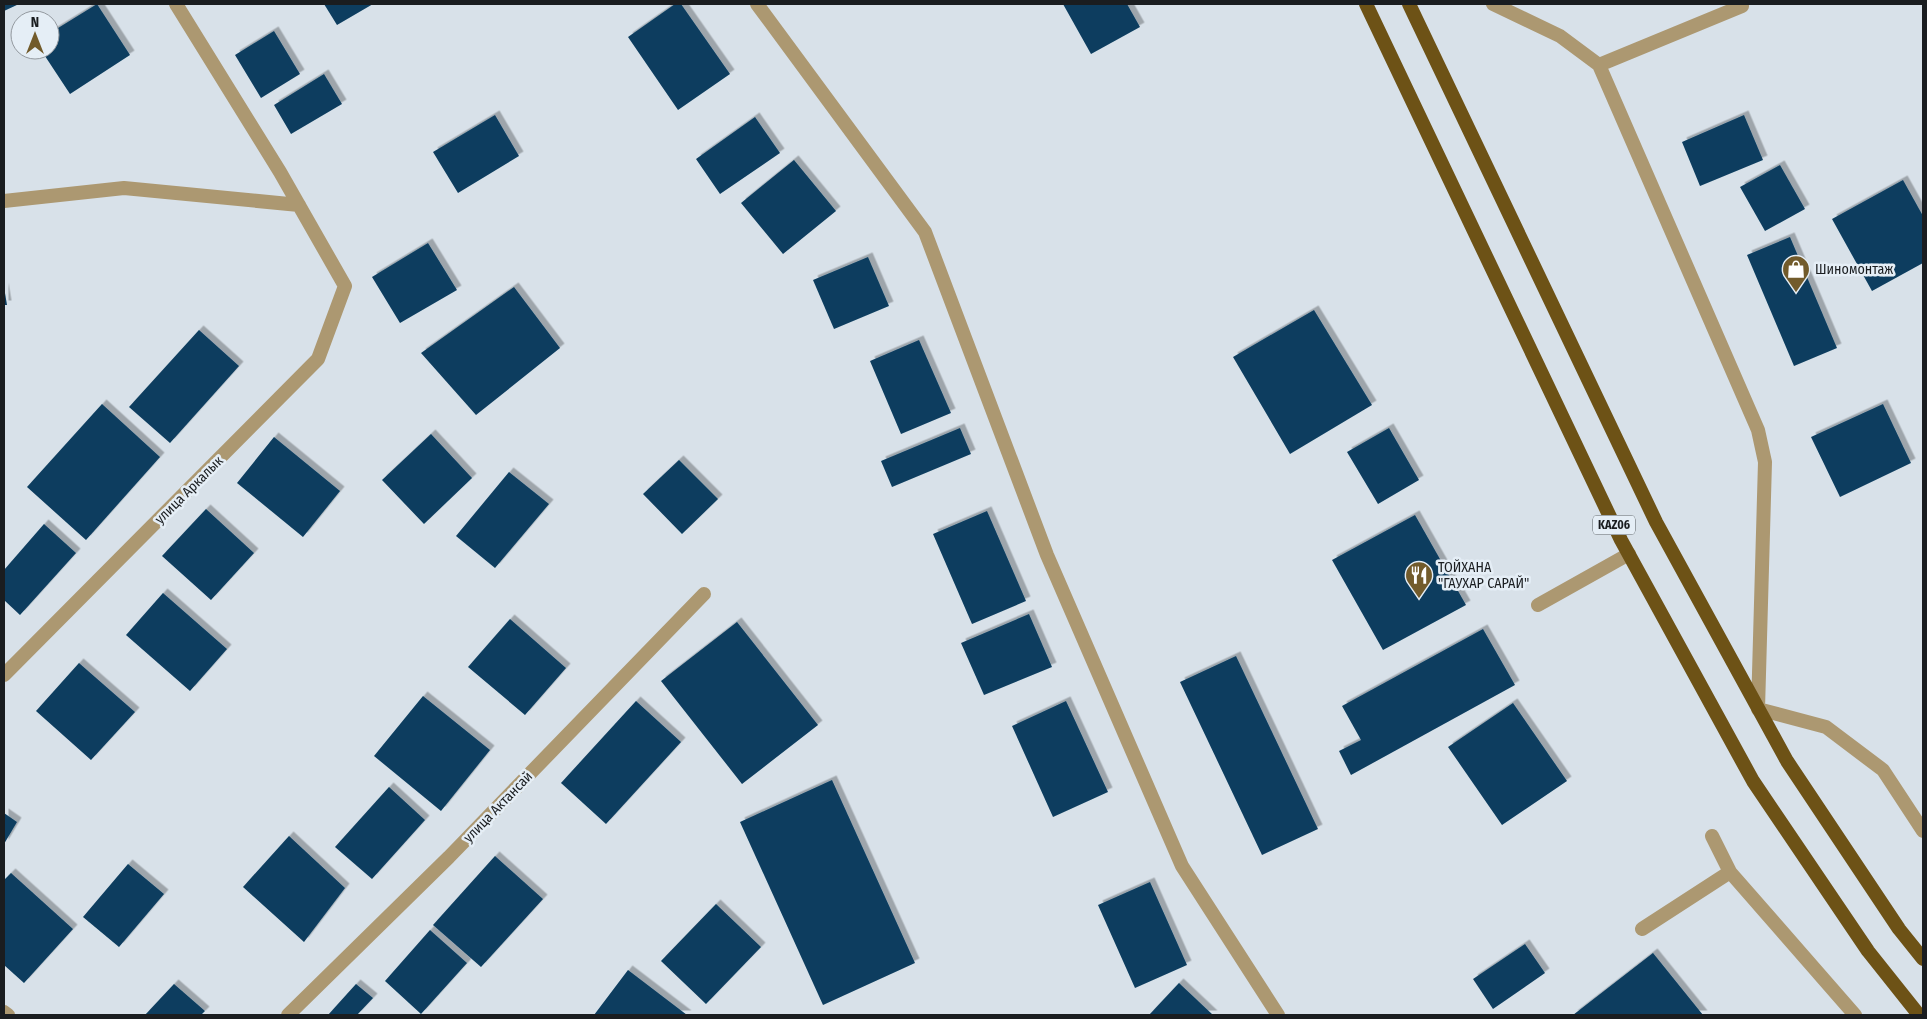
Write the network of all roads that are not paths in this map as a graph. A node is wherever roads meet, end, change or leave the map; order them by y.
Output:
1 (176, 4) edge
2 (757, 4) edge
3 (1366, 4) edge
4 (1409, 4) edge
5 (1493, 4) edge
6 (1742, 6) dead end
7 (1599, 65) junction
8 (4, 201) edge
9 (299, 205) junction
10 (1629, 554) junction
11 (704, 594) dead end
12 (1538, 605) dead end
13 (4, 675) edge
14 (1758, 709) junction
15 (1923, 831) edge
16 (1712, 836) dead end
17 (1730, 872) junction
18 (1642, 929) dead end
19 (1923, 959) edge
20 (4, 1012) edge
21 (8, 1015) edge
22 (288, 1015) edge
23 (1278, 1015) edge
24 (1855, 1015) edge
25 (1919, 1015) edge

1 - 9 street
2 - 23 street
3 - 10 highway, KАZ06
4 - 14 highway, KАZ06
5 - 7 street
6 - 7 street
7 - 14 street
8 - 9 street
9 - 13 street, улица Аркалык
10 - 12 street
10 - 25 highway, KАZ06
11 - 22 street, улица Актансай
14 - 15 street
14 - 19 highway, KАZ06
16 - 17 street
17 - 18 street
17 - 24 street
20 - 21 street

